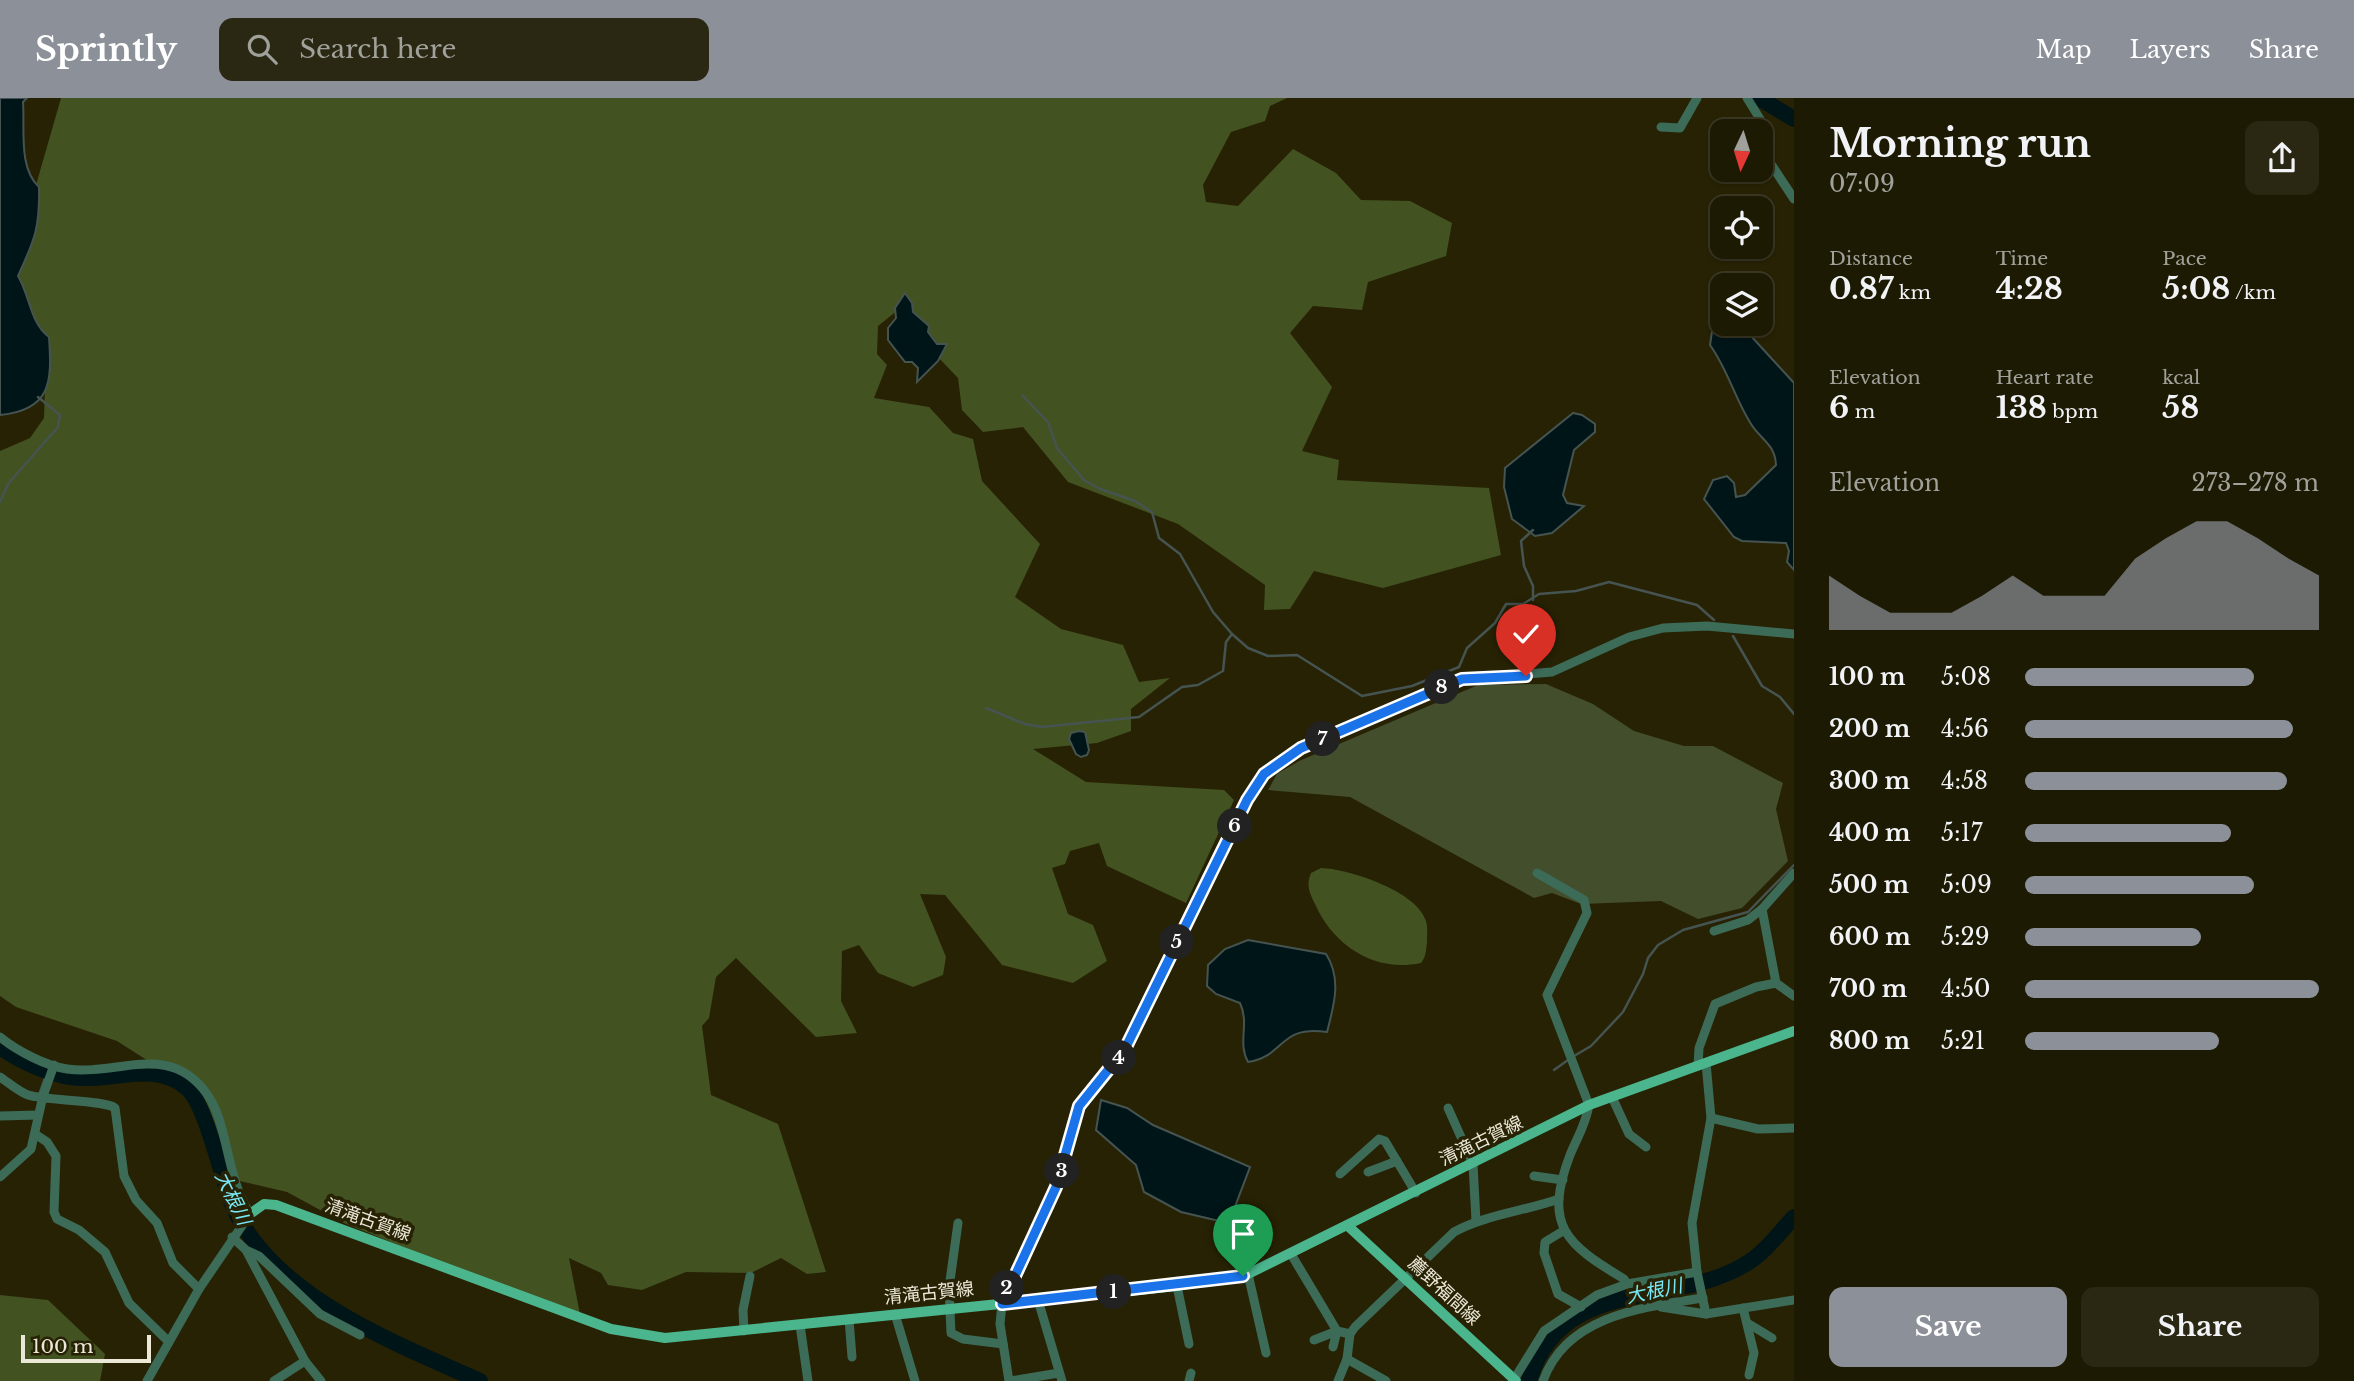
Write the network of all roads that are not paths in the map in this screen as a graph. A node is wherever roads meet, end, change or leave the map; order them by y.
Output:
1 (1697, 98) edge
2 (1749, 99) edge
3 (1661, 127) dead end
4 (1794, 199) edge
5 (1794, 634) edge
6 (1537, 873) dead end
7 (1794, 873) edge
8 (1762, 909) junction
9 (1714, 931) dead end
10 (1776, 983) junction
11 (1794, 996) edge
12 (1794, 1031) edge
13 (0, 1037) edge
14 (54, 1065) junction
15 (1702, 1065) junction
16 (0, 1077) edge
17 (43, 1096) junction
18 (1612, 1097) junction
19 (1589, 1105) junction
20 (1448, 1108) dead end
21 (38, 1115) junction
22 (0, 1116) edge
23 (1711, 1118) junction
24 (1794, 1128) edge
25 (35, 1134) junction
26 (1646, 1147) dead end
27 (1397, 1161) junction
28 (1473, 1164) junction
29 (1367, 1172) dead end
30 (1340, 1174) dead end
31 (1534, 1175) dead end
32 (0, 1177) edge
33 (1563, 1180) junction
34 (1416, 1193) junction
35 (1559, 1199) junction
36 (250, 1214) junction
37 (1476, 1221) junction
38 (958, 1223) dead end
39 (1348, 1226) junction
40 (1563, 1231) junction
41 (232, 1237) junction
42 (246, 1250) junction
43 (1291, 1254) junction
44 (1697, 1272) junction
45 (1248, 1274) junction
46 (750, 1276) dead end
47 (1404, 1278) junction
48 (1627, 1284) junction
49 (1177, 1286) junction
50 (199, 1289) junction
51 (1703, 1298) junction
52 (1038, 1300) junction
53 (1794, 1300) edge
54 (1002, 1304) junction
55 (1652, 1306) junction
56 (1581, 1307) junction
57 (950, 1308) junction
58 (1743, 1308) junction
59 (895, 1314) junction
60 (1706, 1314) junction
61 (849, 1319) junction
62 (1749, 1324) junction
63 (800, 1325) junction
64 (744, 1331) junction
65 (1337, 1331) junction
66 (1350, 1334) junction
67 (360, 1335) dead end
68 (1772, 1338) dead end
69 (1314, 1340) dead end
70 (169, 1342) junction
71 (1003, 1344) junction
72 (1189, 1344) dead end
73 (1333, 1347) dead end
74 (1266, 1353) dead end
75 (852, 1357) dead end
76 (1347, 1359) junction
77 (305, 1361) junction
78 (1749, 1375) dead end
79 (1060, 1377) edge
80 (147, 1381) edge
81 (274, 1381) edge
82 (321, 1381) edge
83 (808, 1381) edge
84 (915, 1381) edge
85 (1010, 1381) edge
86 (1338, 1381) edge
87 (1386, 1381) edge
88 (1515, 1381) edge
89 (1543, 1381) edge

1 - 3 street
2 - 4 street
5 - 54 street
6 - 19 street
7 - 8 street
8 - 9 street
8 - 10 street
10 - 11 street
10 - 15 street
12 - 15 main road, 清滝古賀線
13 - 14 street
14 - 17 street
14 - 36 street
15 - 18 main road, 清滝古賀線
15 - 23 street
16 - 17 street
17 - 21 street
17 - 50 street
18 - 19 main road, 清滝古賀線
18 - 26 street
19 - 28 main road, 清滝古賀線
19 - 33 street
20 - 28 street
21 - 22 street
21 - 25 street
23 - 24 street
23 - 44 street
25 - 32 street
25 - 70 street
27 - 29 street
27 - 30 street
27 - 34 street
28 - 34 main road, 清滝古賀線
28 - 37 street
31 - 33 street
33 - 35 street
34 - 39 main road, 清滝古賀線
35 - 37 street
35 - 40 street
36 - 41 street
36 - 64 main road, 清滝古賀線
37 - 47 street
38 - 57 street
39 - 43 main road, 清滝古賀線
39 - 47 main road, 薦野福間線
40 - 48 street
40 - 56 street
41 - 42 street
41 - 50 street
42 - 67 street
42 - 77 street
43 - 45 main road, 清滝古賀線
43 - 65 street
44 - 48 street
44 - 51 street
45 - 49 main road, 清滝古賀線
45 - 74 street
46 - 64 street
47 - 66 street
47 - 88 main road, 薦野福間線
48 - 56 street
49 - 52 main road, 清滝古賀線
49 - 72 street
50 - 70 street
51 - 55 street
51 - 60 street
52 - 54 main road, 清滝古賀線
52 - 79 street
53 - 58 street
54 - 57 main road, 清滝古賀線
54 - 71 street
55 - 60 street
55 - 89 street
56 - 88 street
57 - 59 main road, 清滝古賀線
57 - 71 street
58 - 60 street
58 - 62 street
59 - 61 main road, 清滝古賀線
59 - 84 street
61 - 63 main road, 清滝古賀線
61 - 75 street
62 - 68 street
62 - 78 street
63 - 64 main road, 清滝古賀線
63 - 83 street
65 - 66 street
65 - 69 street
65 - 73 street
66 - 76 street
70 - 80 street
71 - 85 street
76 - 86 street
76 - 87 street
77 - 81 street
77 - 82 street
79 - 85 street

